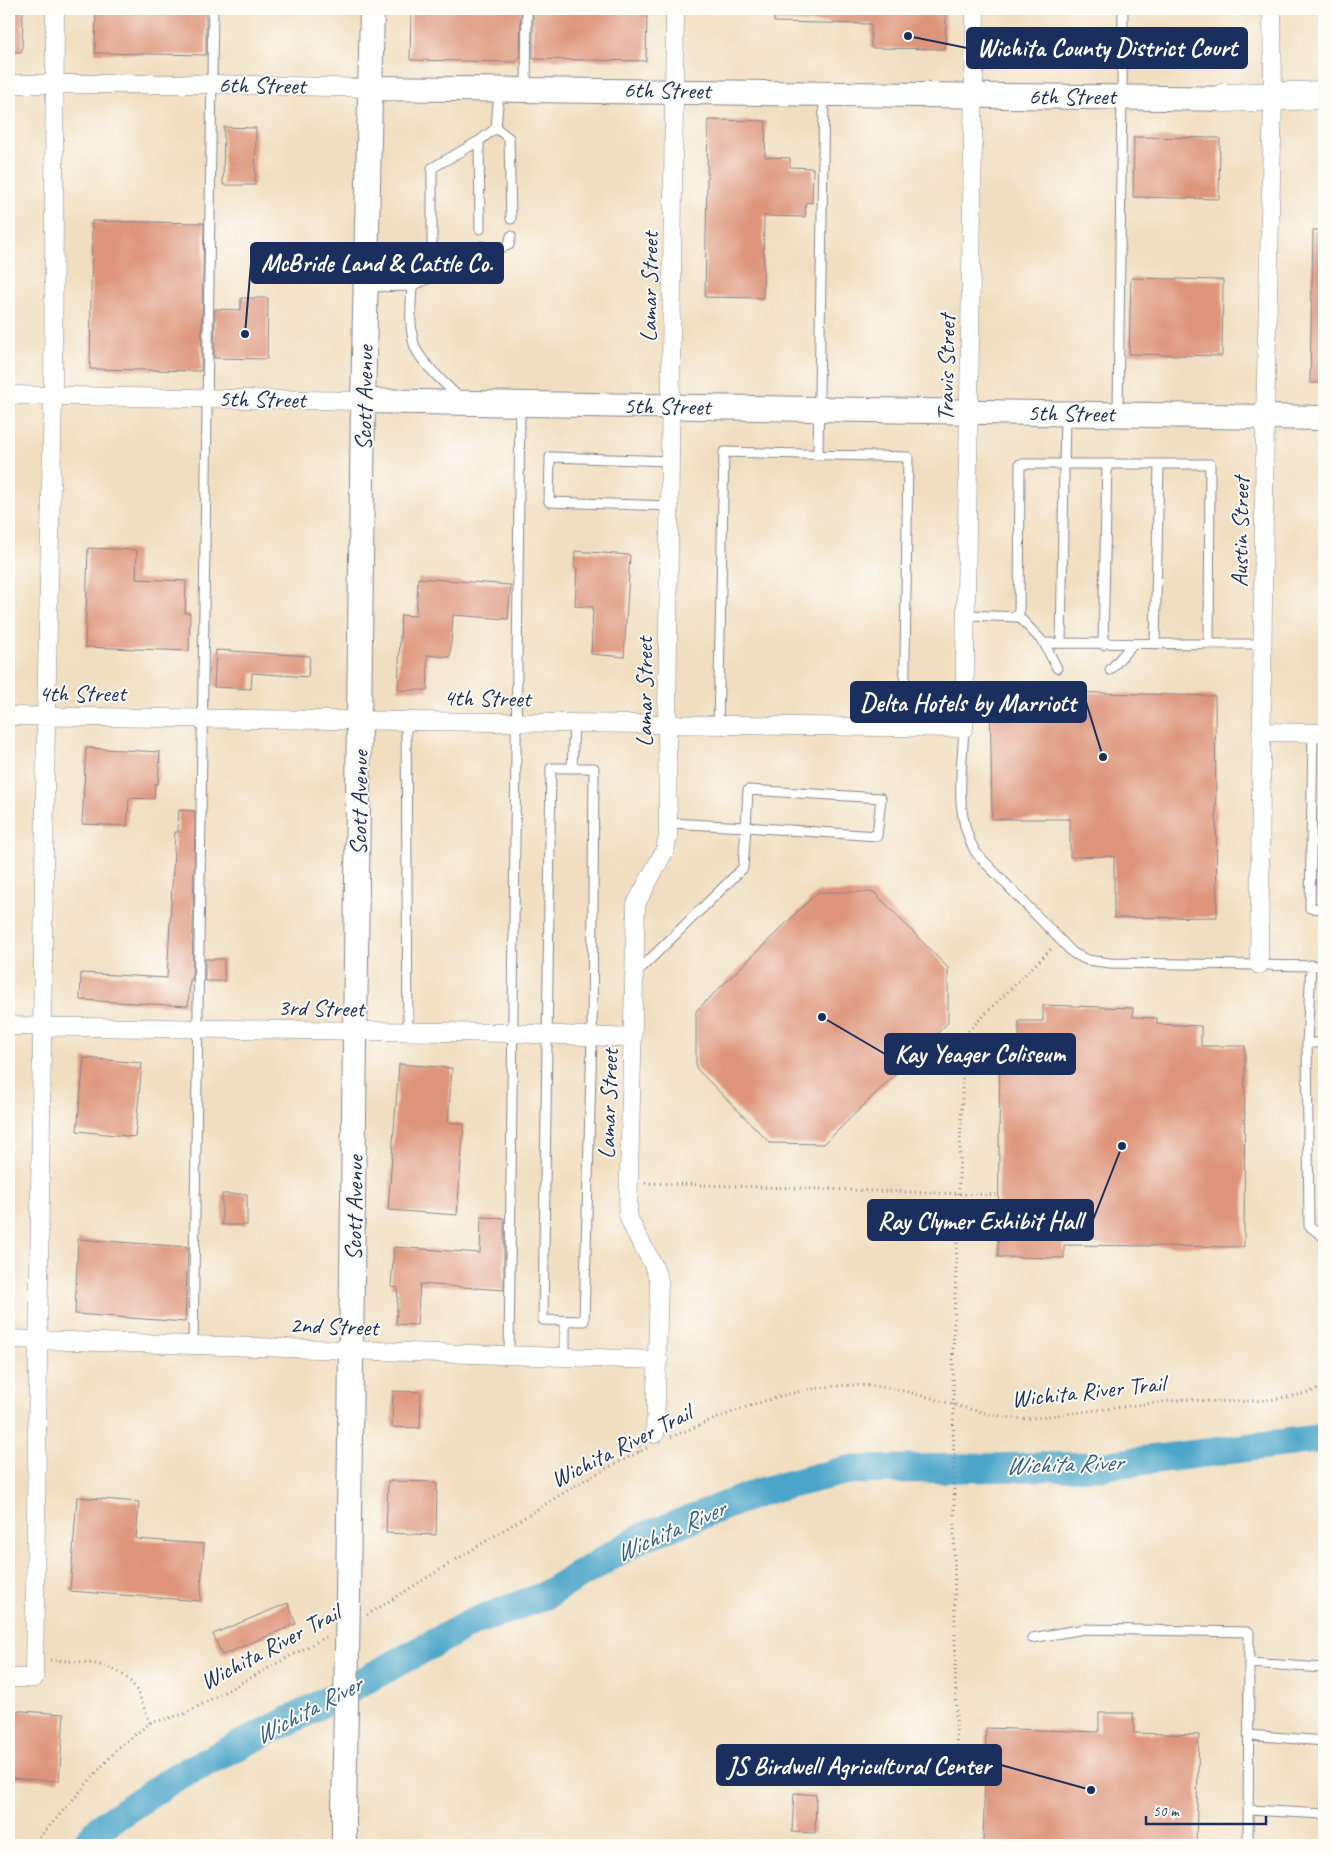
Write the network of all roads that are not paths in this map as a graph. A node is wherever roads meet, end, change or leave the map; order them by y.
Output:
1 (55, 9) edge
2 (213, 9) edge
3 (372, 9) edge
4 (527, 9) edge
5 (675, 9) edge
6 (975, 9) edge
7 (1123, 9) edge
8 (1272, 9) edge
9 (9, 84) edge
10 (54, 84) junction
11 (212, 84) junction
12 (370, 88) junction
13 (499, 88) junction
14 (526, 88) junction
15 (675, 90) junction
16 (824, 93) junction
17 (1324, 95) edge
18 (975, 96) junction
19 (1122, 96) junction
20 (1223, 98) joint
21 (1273, 98) junction
22 (1324, 103) edge
23 (496, 128) junction
24 (479, 141) junction
25 (511, 219) dead end
26 (480, 228) dead end
27 (511, 236) dead end
28 (432, 249) dead end
29 (434, 264) dead end
30 (437, 274) junction
31 (412, 286) junction
32 (366, 287) junction
33 (9, 395) edge
34 (53, 397) junction
35 (208, 398) junction
36 (363, 401) junction
37 (464, 402) junction
38 (520, 403) junction
39 (672, 407) junction
40 (820, 408) junction
41 (970, 410) junction
42 (1065, 413) junction
43 (1118, 414) junction
44 (1265, 417) junction
45 (1324, 418) edge
46 (818, 455) junction
47 (671, 461) junction
48 (1063, 464) junction
49 (1107, 464) junction
50 (1159, 464) junction
51 (670, 506) junction
52 (966, 615) junction
53 (1019, 617) junction
54 (1044, 643) junction
55 (1061, 643) junction
56 (1155, 644) junction
57 (1209, 644) junction
58 (1262, 644) junction
59 (1103, 645) junction
60 (1132, 645) junction
61 (1057, 668) dead end
62 (1110, 670) dead end
63 (9, 716) edge
64 (46, 717) junction
65 (203, 718) junction
66 (361, 719) junction
67 (406, 720) junction
68 (518, 723) junction
69 (574, 724) junction
70 (667, 725) junction
71 (718, 726) junction
72 (904, 728) junction
73 (964, 728) junction
74 (1261, 732) junction
75 (1319, 733) edge
76 (572, 768) junction
77 (668, 823) junction
78 (746, 828) junction
79 (1324, 908) edge
80 (1259, 965) junction
81 (1310, 966) junction
82 (1324, 966) edge
83 (634, 974) junction
84 (9, 1026) edge
85 (43, 1026) junction
86 (198, 1029) junction
87 (355, 1032) junction
88 (408, 1032) junction
89 (512, 1033) junction
90 (546, 1034) junction
91 (592, 1036) junction
92 (633, 1038) junction
93 (1308, 1043) junction
94 (1324, 1044) edge
95 (1324, 1237) edge
96 (565, 1321) junction
97 (9, 1339) edge
98 (38, 1340) junction
99 (193, 1346) junction
100 (352, 1351) junction
101 (510, 1356) junction
102 (566, 1357) junction
103 (659, 1360) junction
104 (658, 1439) road end
105 (1032, 1638) dead end
106 (1249, 1664) junction
107 (1324, 1668) edge
108 (9, 1678) edge
109 (1248, 1735) junction
110 (1324, 1741) edge
111 (1249, 1810) junction
112 (1324, 1814) edge
113 (344, 1845) edge
114 (1248, 1845) edge

1 - 10 street
2 - 11 lane
3 - 12 main road, Scott Avenue
4 - 14 lane
5 - 15 street, Lamar Street
6 - 18 street, Travis Street
7 - 19 lane
8 - 21 street, Austin Street
9 - 10 street, 6th Street
10 - 11 street, 6th Street
10 - 34 street
11 - 12 street, 6th Street
11 - 35 lane
12 - 13 main road, 6th Street
12 - 32 main road, Scott Avenue
13 - 14 main road, 6th Street
13 - 23 lane
14 - 15 main road, 6th Street
15 - 16 main road, 6th Street
15 - 39 street, Lamar Street
16 - 18 main road, 6th Street
16 - 40 lane
17 - 21 highway
18 - 19 main road, 6th Street
18 - 41 street, Travis Street
19 - 20 main road, 6th Street
19 - 43 lane
20 - 21 highway
21 - 22 main road
21 - 44 street, Austin Street
23 - 24 lane
23 - 25 lane
24 - 26 lane
24 - 28 lane
27 - 30 lane
29 - 30 lane
30 - 31 lane
31 - 32 lane
31 - 37 lane
32 - 36 main road, Scott Avenue
33 - 34 street, 5th Street
34 - 35 street, 5th Street
34 - 64 street
35 - 36 street, 5th Street
35 - 65 lane
36 - 37 main road, 5th Street
36 - 66 main road, Scott Avenue
37 - 38 main road, 5th Street
38 - 39 main road, 5th Street
38 - 68 lane
39 - 40 main road, 5th Street
39 - 47 street, Lamar Street
40 - 41 main road, 5th Street
40 - 46 lane
41 - 42 main road, 5th Street
41 - 52 street, Travis Street
42 - 43 main road, 5th Street
42 - 48 lane
43 - 44 main road, 5th Street
44 - 45 main road, 5th Street
44 - 58 street, Austin Street
46 - 71 lane
46 - 72 lane
47 - 51 street, Lamar Street
47 - 51 lane
48 - 49 lane
48 - 53 lane
48 - 55 lane
49 - 50 lane
49 - 59 lane
50 - 56 lane
50 - 57 lane
51 - 70 street, Lamar Street
52 - 53 lane
52 - 73 street, Travis Street
53 - 54 lane
54 - 55 lane
54 - 61 lane
55 - 59 lane
56 - 57 lane
56 - 60 lane
57 - 58 lane
58 - 74 street, Austin Street
59 - 60 lane
60 - 62 lane
63 - 64 street, 4th Street
64 - 65 street, 4th Street
64 - 85 street
65 - 66 street, 4th Street
65 - 86 lane
66 - 67 street, 4th Street
66 - 87 main road, Scott Avenue
67 - 68 street, 4th Street
67 - 88 lane
68 - 69 street, 4th Street
68 - 89 lane
69 - 70 street, 4th Street
69 - 76 lane
70 - 71 street, 4th Street
70 - 77 street, Lamar Street
71 - 72 street, 4th Street
72 - 73 street, 4th Street
73 - 80 lane
74 - 75 street
74 - 80 street, Austin Street
75 - 79 lane
76 - 90 lane
76 - 91 lane
77 - 78 lane
77 - 83 street, Lamar Street
78 - 78 lane
78 - 83 lane
80 - 81 lane
81 - 82 lane
81 - 93 lane
83 - 92 street, Lamar Street
84 - 85 street, 3rd Street
85 - 86 street, 3rd Street
85 - 98 street
86 - 87 street, 3rd Street
86 - 99 lane
87 - 88 street, 3rd Street
87 - 100 main road, Scott Avenue
88 - 89 street, 3rd Street
89 - 90 street, 3rd Street
89 - 101 lane
90 - 91 street, 3rd Street
90 - 96 lane
91 - 92 street, 3rd Street
91 - 96 lane
92 - 103 street, Lamar Street
93 - 94 lane
93 - 95 lane
96 - 102 lane
97 - 98 street, 2nd Street
98 - 99 street, 2nd Street
98 - 108 street
99 - 100 street, 2nd Street
100 - 101 street, 2nd Street
100 - 113 main road, Scott Avenue, bridge
101 - 102 street, 2nd Street
102 - 103 street, 2nd Street
103 - 104 street, Lamar Street
105 - 106 lane
106 - 107 lane
106 - 109 lane
109 - 110 lane
109 - 111 lane
111 - 112 lane
111 - 114 lane

